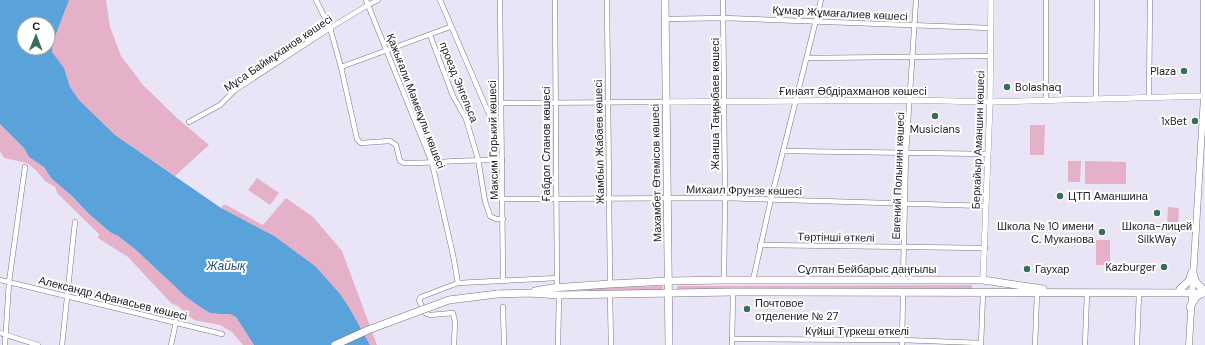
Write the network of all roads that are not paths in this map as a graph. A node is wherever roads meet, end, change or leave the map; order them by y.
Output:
1 (316, 0) edge
2 (378, 0) edge
3 (440, 0) edge
4 (500, 0) edge
5 (555, 0) edge
6 (607, 0) edge
7 (665, 0) edge
8 (723, 0) edge
9 (821, 0) edge
10 (916, 0) edge
11 (991, 0) edge
12 (1046, 0) edge
13 (1097, 0) edge
14 (1150, 0) edge
15 (1204, 0) edge
16 (367, 2) edge
17 (724, 18) junction
18 (665, 19) junction
19 (816, 21) junction
20 (914, 26) junction
21 (450, 27) junction
22 (330, 28) junction
23 (990, 28) junction
24 (430, 35) junction
25 (387, 51) junction
26 (1205, 52) edge
27 (990, 56) junction
28 (912, 57) junction
29 (807, 58) junction
30 (341, 67) junction
31 (1204, 96) edge
32 (1149, 98) junction
33 (1096, 99) junction
34 (796, 100) junction
35 (910, 100) junction
36 (1046, 100) junction
37 (724, 101) junction
38 (607, 102) junction
39 (666, 102) junction
40 (990, 102) junction
41 (501, 103) junction
42 (555, 103) junction
43 (189, 122) dead end
44 (502, 144) junction
45 (783, 151) junction
46 (906, 153) junction
47 (988, 154) junction
48 (478, 159) junction
49 (502, 160) junction
50 (432, 163) junction
51 (25, 167) dead end
52 (667, 198) junction
53 (725, 198) junction
54 (502, 199) junction
55 (556, 199) junction
56 (609, 199) junction
57 (771, 199) junction
58 (905, 203) junction
59 (986, 206) junction
60 (503, 218) junction
61 (75, 222) dead end
62 (760, 245) junction
63 (904, 247) junction
64 (985, 248) junction
65 (1192, 272) junction
66 (557, 278) junction
67 (0, 280) edge
68 (503, 280) junction
69 (724, 280) junction
70 (753, 280) junction
71 (903, 280) junction
72 (983, 280) junction
73 (669, 281) junction
74 (9, 282) junction
75 (995, 282) junction
76 (458, 283) junction
77 (610, 284) junction
78 (557, 287) junction
79 (1180, 291) junction
80 (1191, 291) junction
81 (1204, 291) edge
82 (733, 292) junction
83 (903, 292) junction
84 (995, 292) junction
85 (529, 293) junction
86 (668, 293) junction
87 (983, 293) junction
88 (1087, 293) junction
89 (1139, 293) junction
90 (610, 294) junction
91 (1037, 294) junction
92 (559, 295) junction
93 (67, 296) junction
94 (503, 307) dead end
95 (1190, 307) junction
96 (176, 322) junction
97 (0, 333) edge
98 (222, 334) dead end
99 (6, 335) junction
100 (732, 342) edge
101 (902, 342) edge
102 (981, 344) edge
103 (5, 345) edge
104 (38, 345) edge
105 (62, 345) edge
106 (171, 345) edge
107 (335, 345) edge
108 (454, 345) edge
109 (504, 345) edge
110 (558, 345) edge
111 (611, 345) edge
112 (669, 345) edge
113 (1035, 345) edge
114 (1085, 345) edge
115 (1137, 345) edge
116 (1189, 345) edge

1 - 22 street
2 - 16 street, Мұса Баймұханов көшесі
3 - 21 street
4 - 41 street, Максим Горький көшесі
5 - 42 street, Ғабдол Сланов көшесі
6 - 38 street, Жамбыл Жабаев көшесі
7 - 18 main road, Махамбет Өтемісов көшесі
8 - 17 street, Жанша Таңқыбаев көшесі
9 - 19 street
10 - 20 street, Евгений Полынин көшесі
11 - 23 street, Беркайыр Аманшин көшесі
12 - 36 street
13 - 33 street
14 - 32 street
15 - 26 main road
16 - 22 street, Мұса Баймұханов көшесі
16 - 25 street, Қажығали Мәмекұлы көшесі
17 - 18 street, Құмар Жұмағалиев көшесі
17 - 19 street, Құмар Жұмағалиев көшесі
17 - 37 street, Жанша Таңқыбаев көшесі
18 - 39 main road, Махамбет Өтемісов көшесі
19 - 20 street, Құмар Жұмағалиев көшесі
19 - 29 street
20 - 23 street, Құмар Жұмағалиев көшесі
20 - 28 street, Евгений Полынин көшесі
21 - 24 street
21 - 44 street
22 - 30 street
22 - 43 street, Мұса Баймұханов көшесі
23 - 27 street, Беркайыр Аманшин көшесі
24 - 25 street
24 - 48 street, проезд Энгельса
25 - 30 street
25 - 50 street, Қажығали Мәмекұлы көшесі
26 - 31 main road
27 - 28 street
27 - 40 street, Беркайыр Аманшин көшесі
28 - 29 street
28 - 35 street, Евгений Полынин көшесі
29 - 34 street
30 - 50 street
31 - 32 street, Ғинаят Әбдірахманов көшесі
31 - 65 main road
32 - 33 street, Ғинаят Әбдірахманов көшесі
33 - 36 street, Ғинаят Әбдірахманов көшесі
34 - 35 street, Ғинаят Әбдірахманов көшесі
34 - 37 street, Ғинаят Әбдірахманов көшесі
34 - 45 street
35 - 40 street, Ғинаят Әбдірахманов көшесі
35 - 46 street, Евгений Полынин көшесі
36 - 40 street, Ғинаят Әбдірахманов көшесі
37 - 39 street, Ғинаят Әбдірахманов көшесі
37 - 53 street, Жанша Таңқыбаев көшесі
38 - 39 street, Ғинаят Әбдірахманов көшесі
38 - 42 street, Ғинаят Әбдірахманов көшесі
38 - 56 street, Жамбыл Жабаев көшесі
39 - 52 main road, Махамбет Өтемісов көшесі
40 - 47 street, Беркайыр Аманшин көшесі
41 - 42 street, Ғинаят Әбдірахманов көшесі
41 - 44 street, Максим Горький көшесі
42 - 55 street, Ғабдол Сланов көшесі
44 - 49 street, Максим Горький көшесі
45 - 46 street
45 - 57 street
46 - 47 street
46 - 58 street, Евгений Полынин көшесі
47 - 59 street, Беркайыр Аманшин көшесі
48 - 49 street
48 - 50 street
48 - 60 street, проезд Энгельса
49 - 54 street, Максим Горький көшесі
50 - 76 street, Қажығали Мәмекұлы көшесі
51 - 74 street
52 - 53 street, Михаил Фрунзе көшесі
52 - 56 street, Михаил Фрунзе көшесі
52 - 73 main road, Махамбет Өтемісов көшесі
53 - 57 street, Михаил Фрунзе көшесі
53 - 69 street, Жанша Таңқыбаев көшесі
54 - 55 street, Михаил Фрунзе көшесі
54 - 60 street, Максим Горький көшесі
55 - 56 street, Михаил Фрунзе көшесі
55 - 66 street, Ғабдол Сланов көшесі
56 - 77 street, Жамбыл Жабаев көшесі
57 - 58 street, Михаил Фрунзе көшесі
57 - 62 street
58 - 59 street, Михаил Фрунзе көшесі
58 - 63 street, Евгений Полынин көшесі
59 - 64 street, Беркайыр Аманшин көшесі
60 - 68 street, Максим Горький көшесі
61 - 93 street
62 - 63 street, Төртінші өткелі
62 - 70 street
63 - 64 street, Төртінші өткелі
63 - 71 street, Евгений Полынин көшесі
64 - 72 street, Беркайыр Аманшин көшесі
65 - 79 main road
65 - 80 main road
65 - 81 main road
66 - 68 street
66 - 78 street, Ғабдол Сланов көшесі
67 - 74 street, Александр Афанасьев көшесі
68 - 76 street
69 - 70 main road, Сұлтан Бейбарыс даңғылы
69 - 73 main road, Сұлтан Бейбарыс даңғылы
70 - 71 main road, Сұлтан Бейбарыс даңғылы
71 - 72 main road, Сұлтан Бейбарыс даңғылы
72 - 75 main road, Сұлтан Бейбарыс даңғылы
73 - 77 main road, Сұлтан Бейбарыс даңғылы
73 - 86 main road, Махамбет Өтемісов көшесі
74 - 93 street, Александр Афанасьев көшесі
74 - 99 street
75 - 79 main road, Сұлтан Бейбарыс даңғылы
75 - 84 main road
76 - 108 street
77 - 78 main road, Сұлтан Бейбарыс даңғылы
78 - 85 main road, Сұлтан Бейбарыс даңғылы
79 - 80 main road, Сұлтан Бейбарыс даңғылы
79 - 89 main road, Сұлтан Бейбарыс даңғылы
79 - 95 main road
80 - 81 main road, Сұлтан Бейбарыс даңғылы
80 - 95 main road
81 - 95 main road
82 - 83 main road, Сұлтан Бейбарыс даңғылы
82 - 86 main road, Сұлтан Бейбарыс даңғылы
82 - 100 street
83 - 87 main road, Сұлтан Бейбарыс даңғылы
83 - 101 street
84 - 87 main road, Сұлтан Бейбарыс даңғылы
84 - 91 main road, Сұлтан Бейбарыс даңғылы
85 - 92 main road, Сұлтан Бейбарыс даңғылы
85 - 107 main road, Сұлтан Бейбарыс даңғылы, bridge
86 - 90 main road, Сұлтан Бейбарыс даңғылы
86 - 112 main road, Махамбет Өтемісов көшесі
87 - 102 street
88 - 89 main road, Сұлтан Бейбарыс даңғылы
88 - 91 main road, Сұлтан Бейбарыс даңғылы
88 - 114 street
89 - 115 street
90 - 92 main road, Сұлтан Бейбарыс даңғылы
90 - 111 street
91 - 113 street
92 - 110 street
93 - 96 street, Александр Афанасьев көшесі
93 - 105 street
94 - 109 street
95 - 116 main road
96 - 98 street, Александр Афанасьев көшесі
96 - 106 street
97 - 99 street
99 - 103 street
99 - 104 street
100 - 101 street, Күйші Түркеш өткелі
101 - 102 street, Күйші Түркеш өткелі

